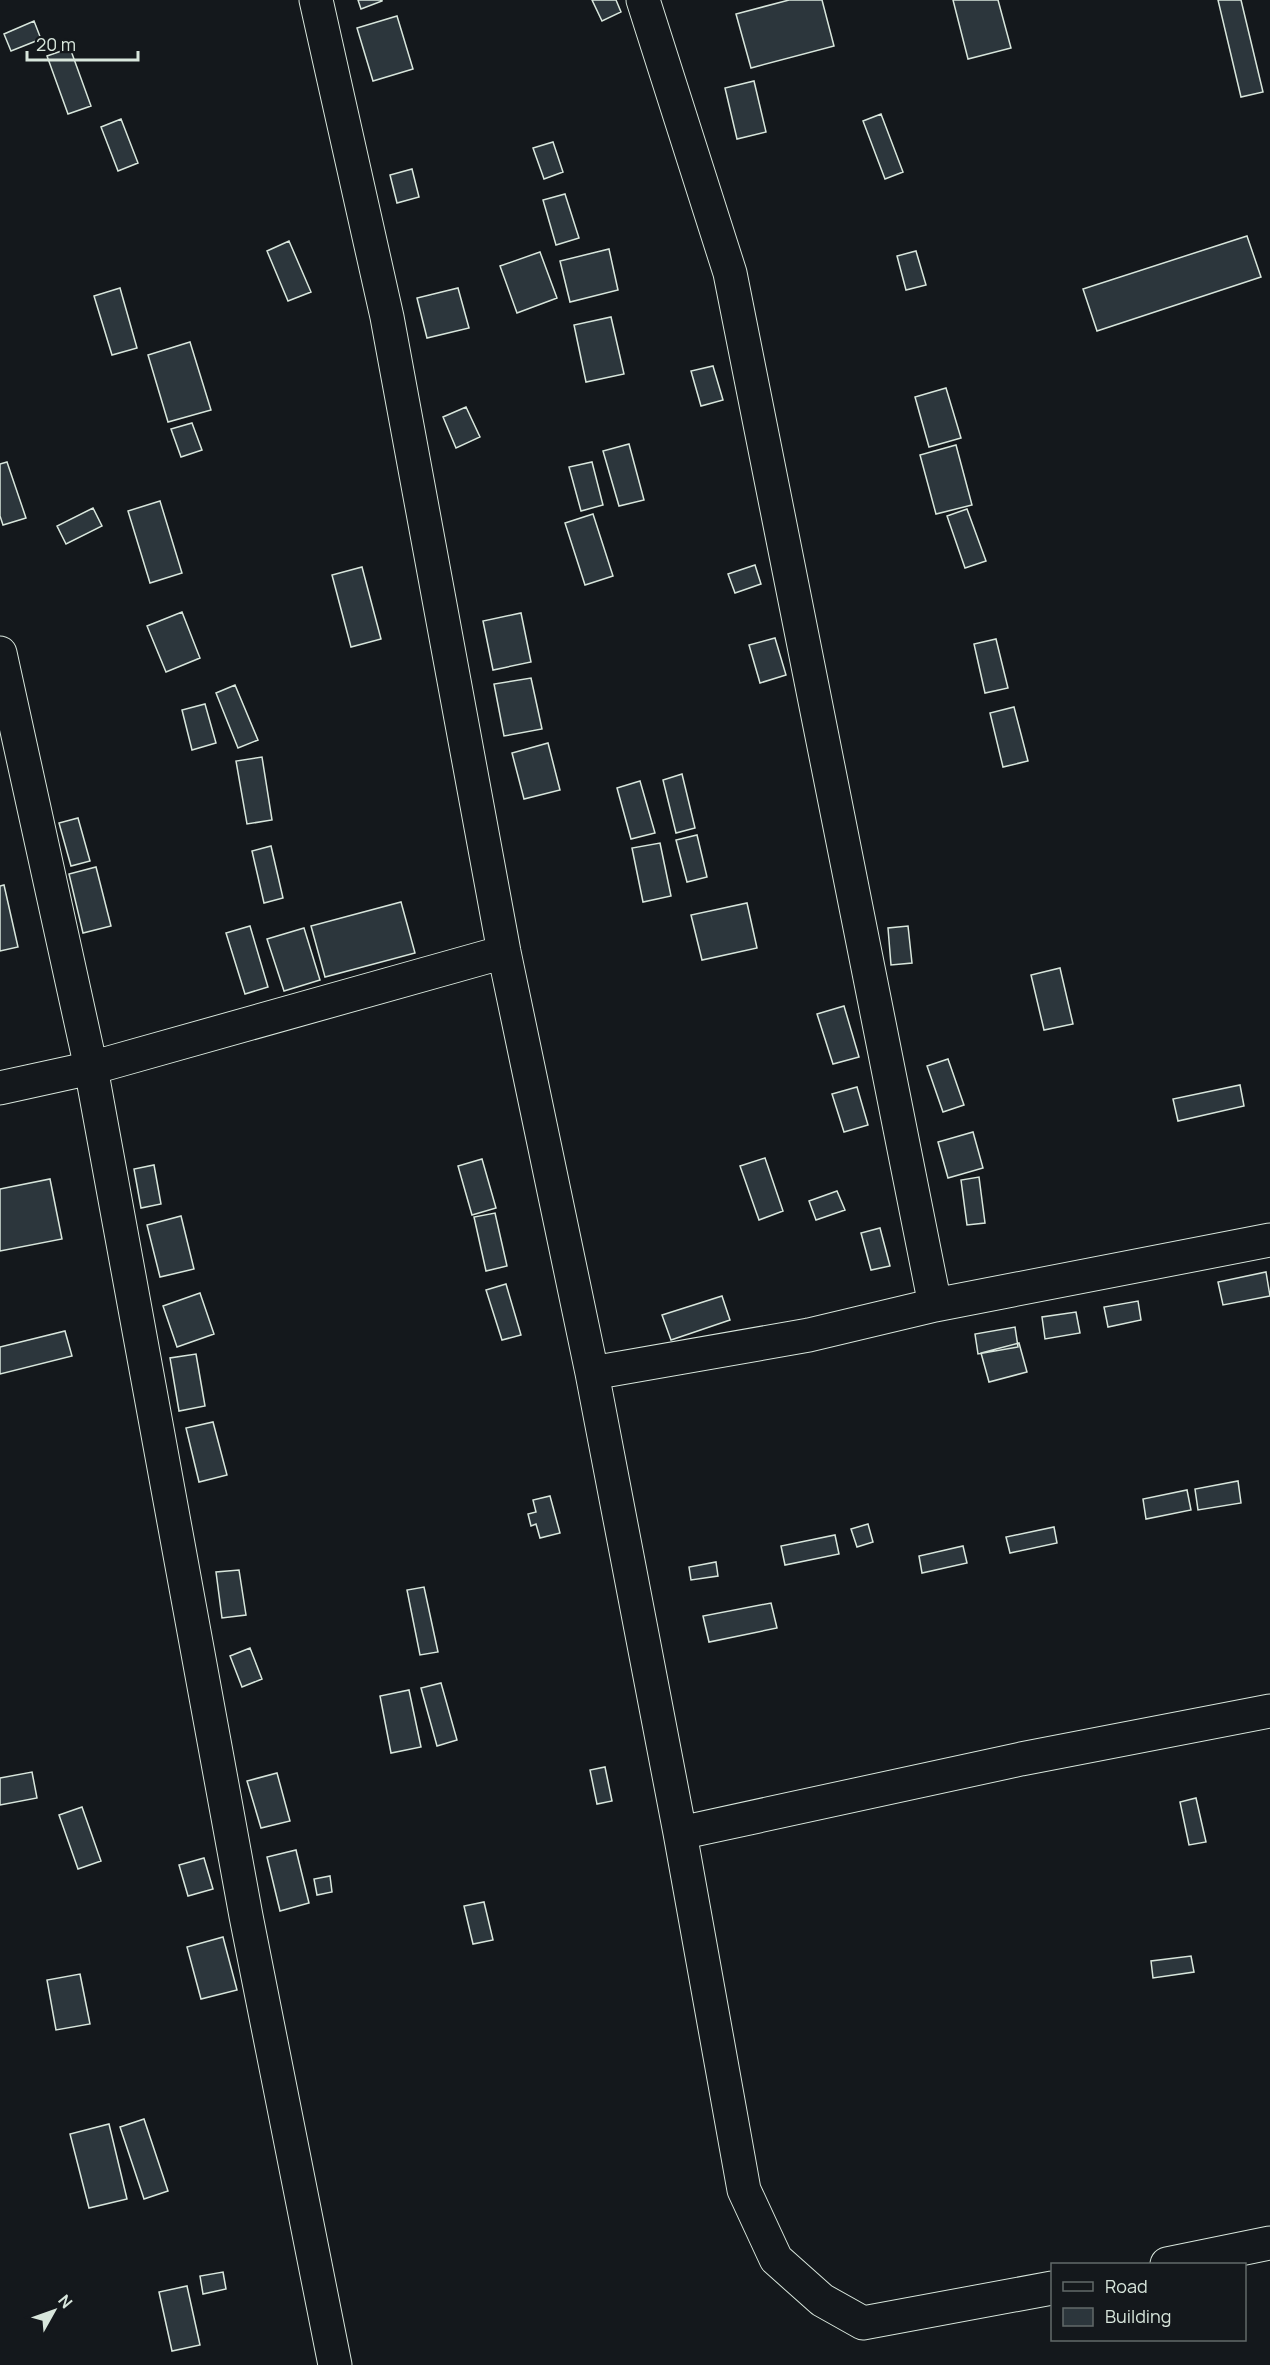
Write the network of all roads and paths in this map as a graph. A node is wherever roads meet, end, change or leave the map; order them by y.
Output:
1 (316, 0) edge
2 (643, 0) edge
3 (0, 653) edge
4 (504, 952) junction
5 (91, 1068) junction
6 (0, 1088) edge
7 (1270, 1240) edge
8 (935, 1305) junction
9 (592, 1373) junction
10 (1270, 1711) edge
11 (680, 1833) junction
12 (1270, 2243) edge
13 (1176, 2263) edge
14 (1051, 2288) edge
15 (335, 2365) edge

1 - 4 street
2 - 8 street
3 - 5 street
4 - 5 street
4 - 9 street
5 - 6 street
5 - 15 street
7 - 8 street
8 - 9 street
9 - 11 street
10 - 11 street
11 - 14 street
12 - 13 street

